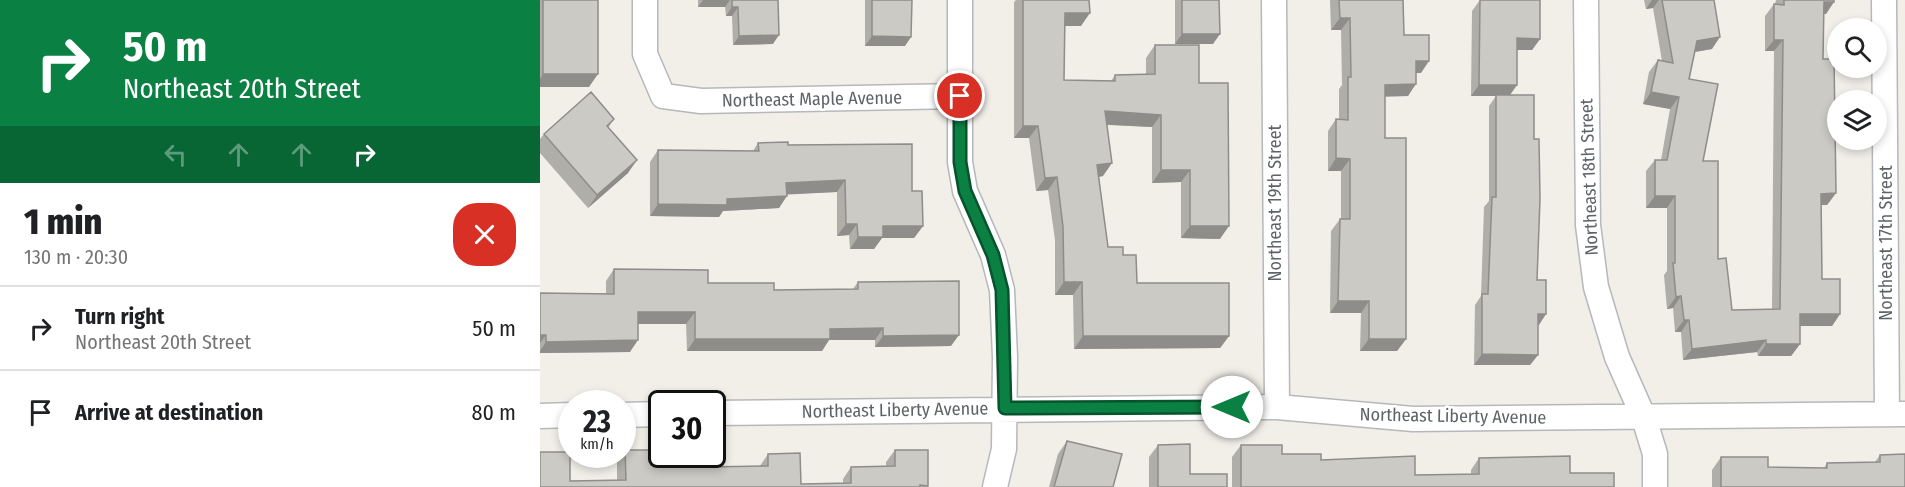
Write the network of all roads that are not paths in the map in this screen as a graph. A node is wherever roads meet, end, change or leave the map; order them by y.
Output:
1 (645, 0) edge
2 (960, 0) edge
3 (1274, 0) edge
4 (1586, 0) edge
5 (1884, 0) edge
6 (960, 96) junction
7 (1277, 407) junction
8 (1005, 408) junction
9 (726, 413) edge
10 (1896, 413) edge
11 (540, 416) edge
12 (558, 416) edge
13 (1644, 418) junction
14 (995, 487) edge
15 (1655, 487) edge

1 - 6 street, Northeast Maple Avenue
2 - 6 street
3 - 7 street, Northeast 19th Street
4 - 13 street, Northeast 18th Street
5 - 10 street, Northeast 17th Street
6 - 8 street
7 - 8 street, Northeast Liberty Avenue
7 - 13 street, Northeast Liberty Avenue
8 - 9 street, Northeast Liberty Avenue
8 - 14 street
10 - 13 street, Northeast Liberty Avenue
11 - 12 street
13 - 15 street, Northeast 18th Street

